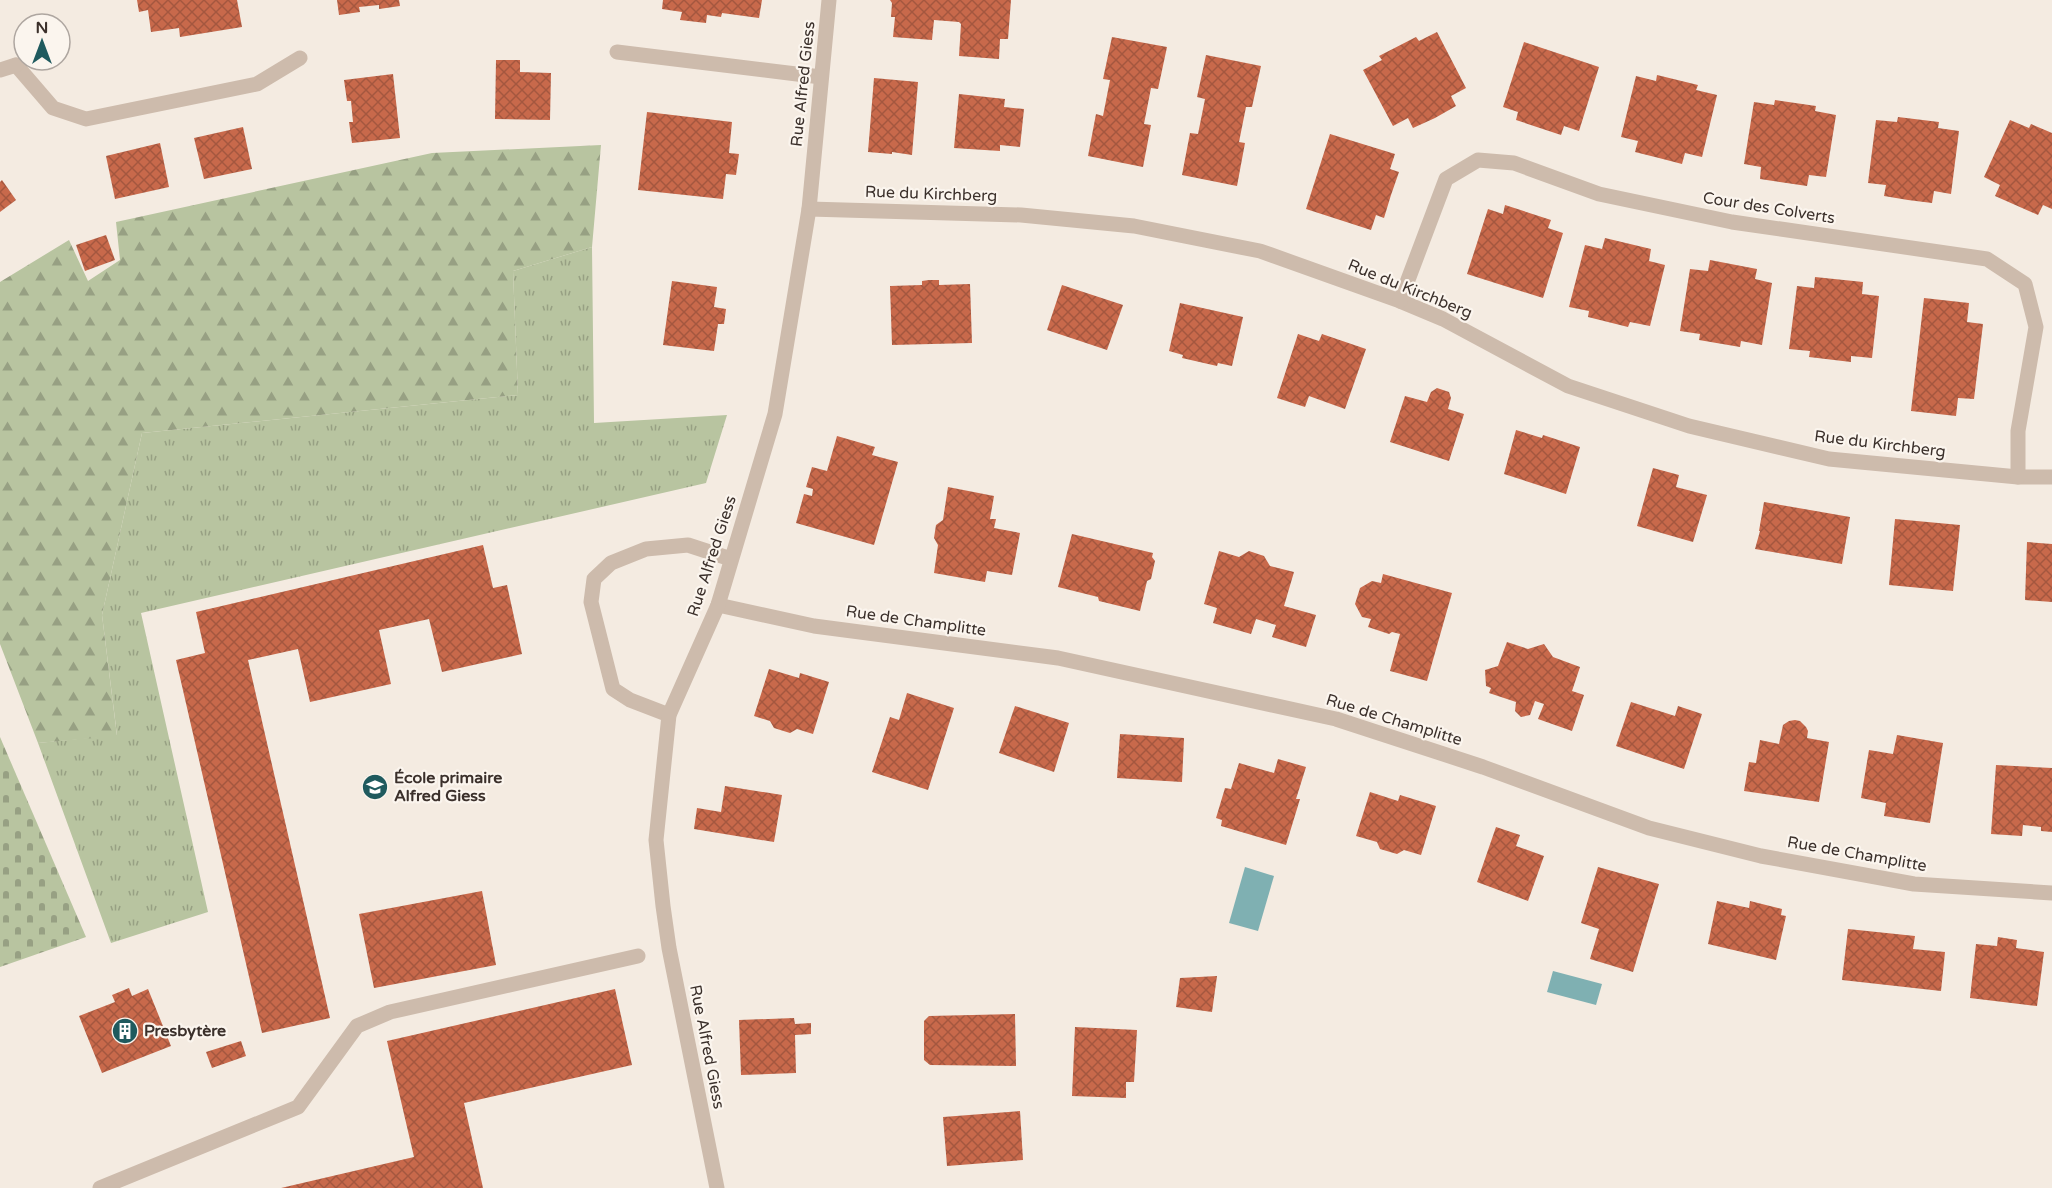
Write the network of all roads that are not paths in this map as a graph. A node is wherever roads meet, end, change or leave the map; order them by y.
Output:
1 (829, 0) edge
2 (617, 52) dead end
3 (300, 58) dead end
4 (0, 70) edge
5 (821, 77) junction
6 (809, 209) junction
7 (1400, 301) junction
8 (2018, 477) junction
9 (2052, 477) edge
10 (731, 560) junction
11 (718, 605) junction
12 (669, 715) junction
13 (2052, 894) edge
14 (638, 957) dead end
15 (100, 1188) edge
16 (717, 1188) edge

1 - 5 street, Rue Alfred Giess
2 - 5 street
3 - 4 street
5 - 6 street, Rue Alfred Giess
6 - 7 street, Rue du Kirchberg
6 - 10 street, Rue Alfred Giess
7 - 8 street, Rue du Kirchberg
7 - 8 street, Cour des Colverts
8 - 9 street, Rue du Kirchberg
10 - 11 street, Rue Alfred Giess
10 - 12 street
11 - 12 street, Rue Alfred Giess
11 - 13 street, Rue de Champlitte
12 - 16 street, Rue Alfred Giess
14 - 15 street

